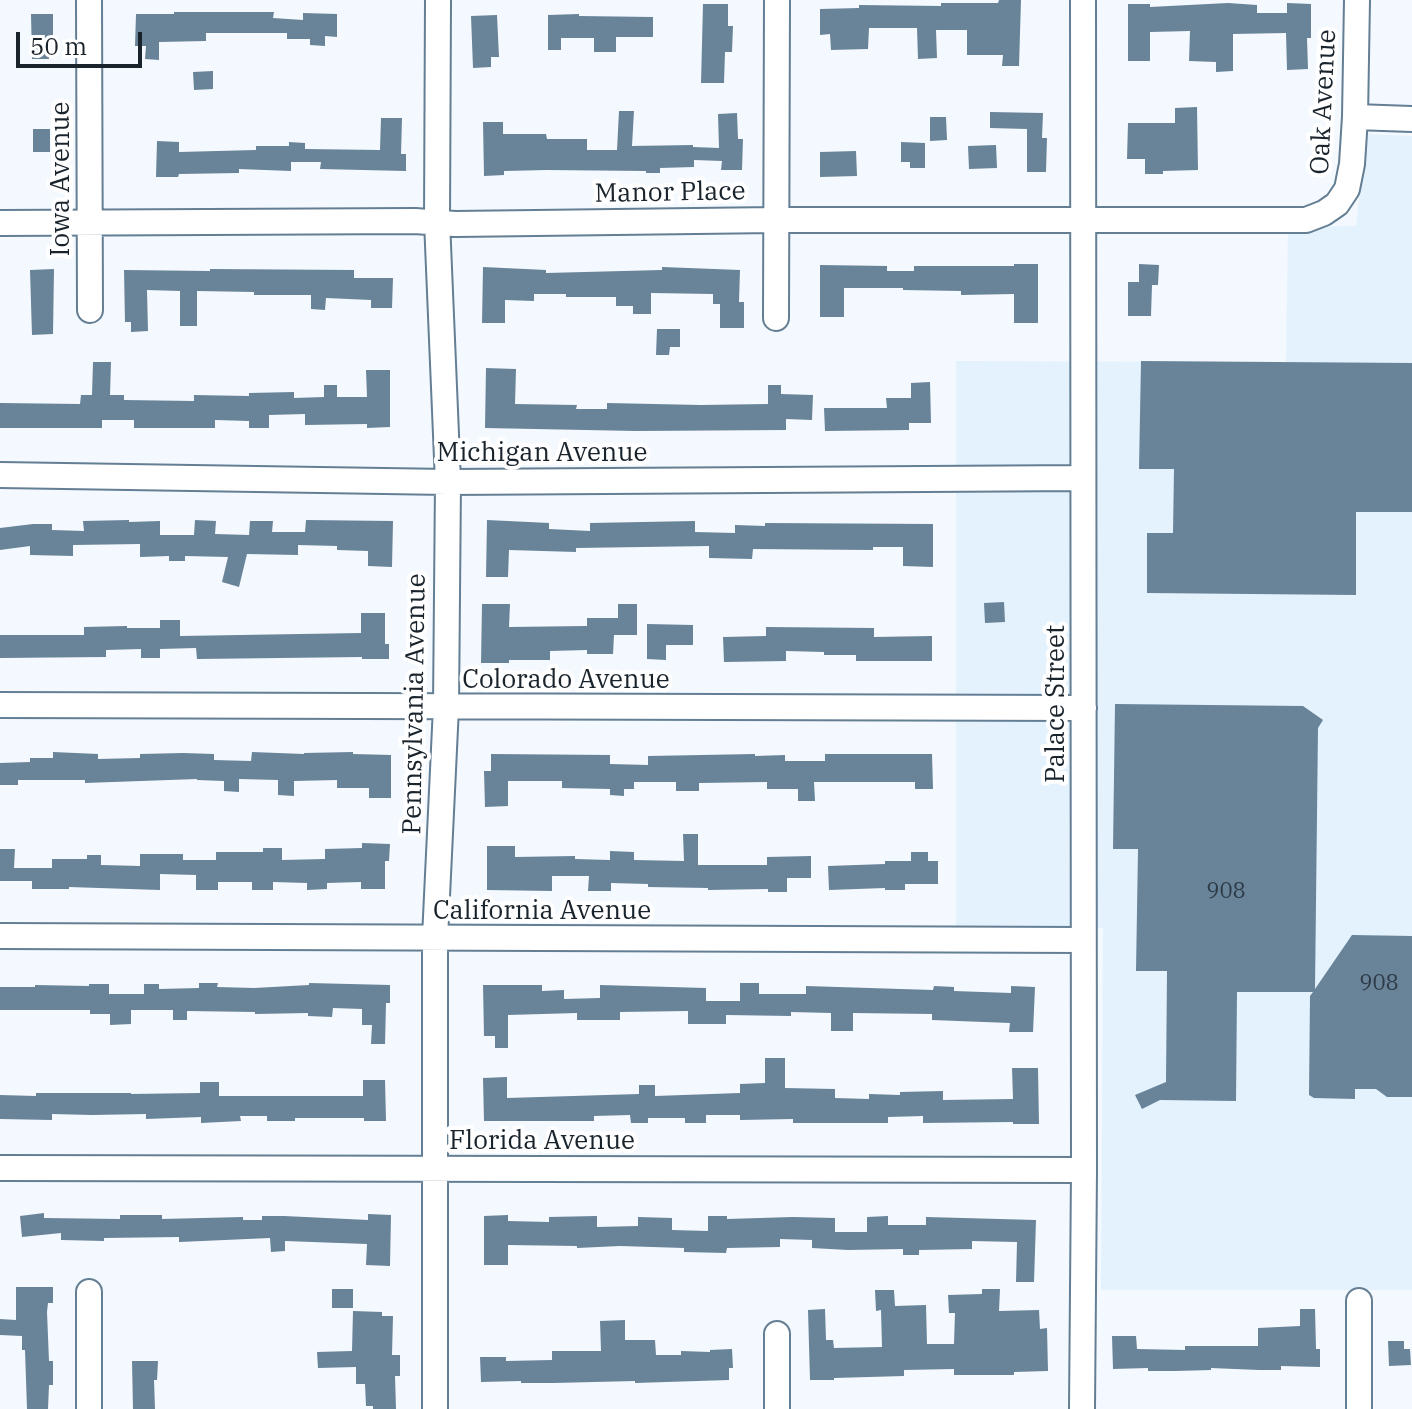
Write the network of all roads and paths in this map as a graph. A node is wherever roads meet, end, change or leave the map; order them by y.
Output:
1 (89, 0) edge
2 (438, 0) edge
3 (777, 0) edge
4 (1083, 0) edge
5 (1357, 0) edge
6 (1355, 117) junction
7 (1412, 119) edge
8 (1337, 204) joint
9 (775, 220) junction
10 (437, 221) junction
11 (1085, 221) junction
12 (90, 222) junction
13 (0, 223) edge
14 (90, 310) dead end
15 (776, 318) dead end
16 (0, 475) edge
17 (1083, 478) junction
18 (448, 482) junction
19 (0, 705) edge
20 (446, 707) junction
21 (1084, 708) junction
22 (0, 936) edge
23 (435, 938) junction
24 (1083, 940) junction
25 (0, 1168) edge
26 (436, 1169) junction
27 (1084, 1170) junction
28 (89, 1292) dead end
29 (1359, 1301) dead end
30 (777, 1334) dead end
31 (89, 1409) edge
32 (435, 1409) edge
33 (777, 1409) edge
34 (1082, 1409) edge
35 (1359, 1409) edge

1 - 12 street, Iowa Avenue
2 - 10 street, Pennsylvania Avenue
3 - 9 street
4 - 11 street, Palace Street
5 - 6 street, Oak Avenue
6 - 7 street
6 - 8 street, Oak Avenue
8 - 11 street, Manor Place
9 - 10 street, Manor Place
9 - 11 street, Manor Place
9 - 15 street
10 - 12 street, Manor Place
10 - 18 street, Pennsylvania Avenue
11 - 17 street, Palace Street
12 - 13 street, Manor Place
12 - 14 street, Iowa Avenue
16 - 18 street, Michigan Avenue
17 - 18 street, Michigan Avenue
17 - 21 street, Palace Street
18 - 20 street, Pennsylvania Avenue
19 - 20 street, Colorado Avenue
20 - 21 street, Colorado Avenue
20 - 23 street, Pennsylvania Avenue
21 - 24 street, Palace Street
22 - 23 street, California Avenue
23 - 24 street, California Avenue
23 - 26 street, Pennsylvania Avenue
24 - 27 street, Palace Street
25 - 26 street, Florida Avenue
26 - 27 street, Florida Avenue
26 - 32 street, Pennsylvania Avenue
27 - 34 street, Palace Street
28 - 31 street
29 - 35 street
30 - 33 street

